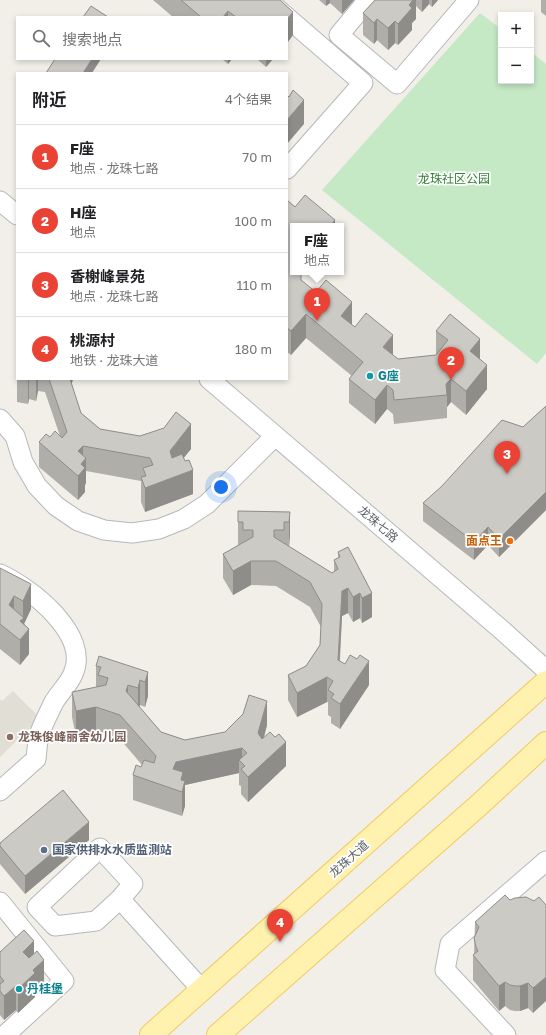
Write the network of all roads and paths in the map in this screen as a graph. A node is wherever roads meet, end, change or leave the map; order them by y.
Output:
1 (267, 0) edge
2 (368, 0) edge
3 (469, 0) edge
4 (286, 16) edge
5 (288, 18) edge
6 (288, 168) edge
7 (0, 201) edge
8 (16, 214) edge
9 (210, 380) edge
10 (0, 419) edge
11 (275, 436) junction
12 (0, 574) edge
13 (546, 670) edge
14 (546, 682) edge
15 (546, 743) edge
16 (0, 791) edge
17 (546, 860) edge
18 (120, 898) junction
19 (0, 902) edge
20 (202, 990) junction
21 (5, 1035) edge
22 (151, 1035) edge
23 (218, 1035) edge
24 (506, 1035) edge

1 - 4 street
2 - 3 street
5 - 6 street
7 - 8 street
9 - 11 street, 龙珠七路
10 - 11 street
11 - 13 street, 龙珠七路
12 - 16 street
14 - 20 main road, 龙珠大道
15 - 23 main road
17 - 24 street
18 - 18 street
18 - 20 street
19 - 21 street
20 - 22 main road, 龙珠大道

